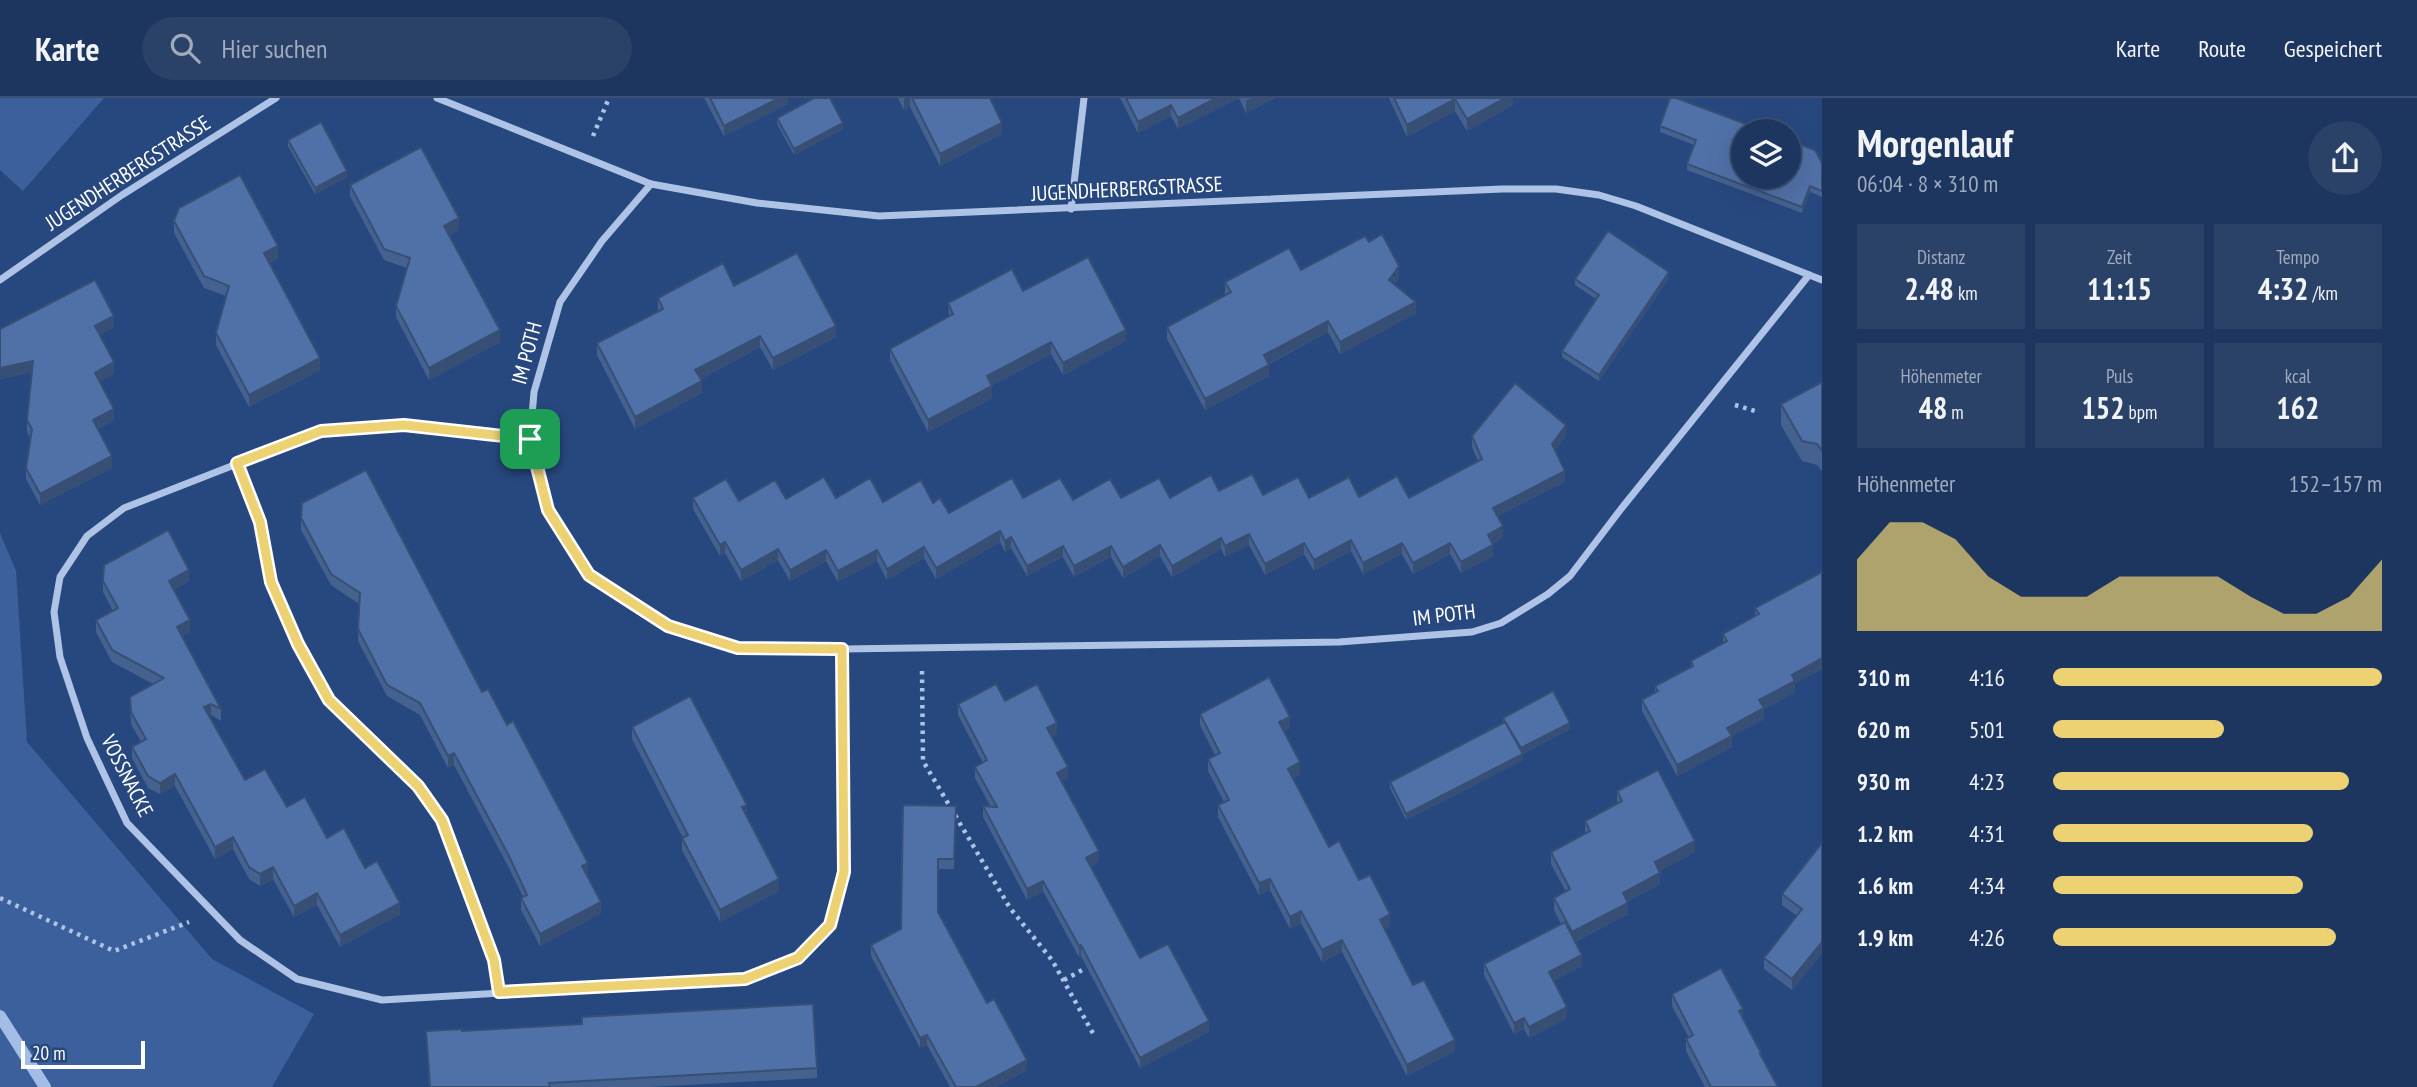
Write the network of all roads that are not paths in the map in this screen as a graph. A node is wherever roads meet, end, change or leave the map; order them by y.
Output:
1 (276, 98) edge
2 (437, 98) edge
3 (1084, 98) edge
4 (651, 184) junction
5 (1071, 209) junction
6 (1809, 275) junction
7 (0, 280) edge
8 (1822, 280) edge
9 (530, 439) junction
10 (237, 463) junction
11 (842, 649) junction
12 (499, 992) junction

1 - 7 street, JUGENDHERBERGSTRASSE
2 - 4 street, JUGENDHERBERGSTRASSE
3 - 5 street
4 - 5 street, JUGENDHERBERGSTRASSE
4 - 9 street, IM POTH
5 - 6 street, JUGENDHERBERGSTRASSE
6 - 8 street, JUGENDHERBERGSTRASSE
6 - 11 street, IM POTH
9 - 10 street, VOSSNACKE
9 - 11 street, IM POTH
10 - 12 street
10 - 12 street, VOSSNACKE
11 - 12 street, VOSSNACKE

